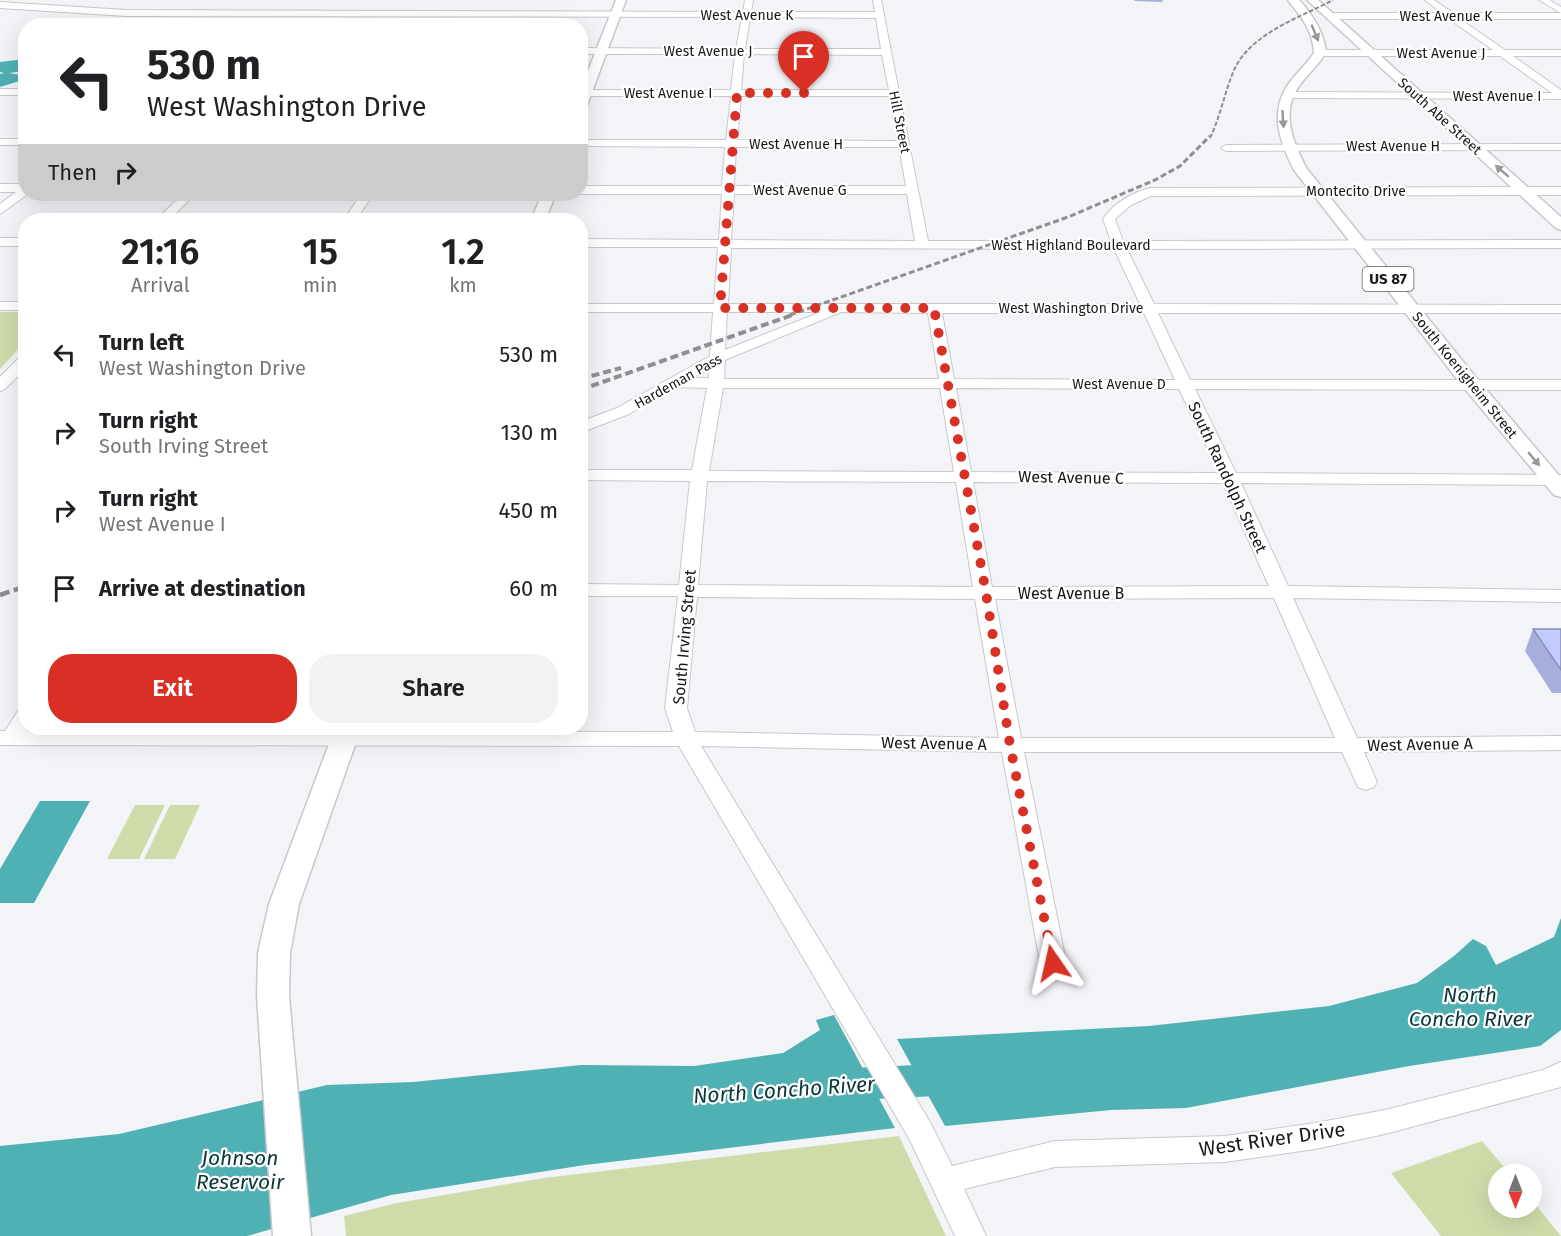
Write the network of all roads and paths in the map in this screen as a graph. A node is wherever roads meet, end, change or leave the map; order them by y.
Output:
1 (146, 0) edge
2 (251, 0) edge
3 (621, 0) edge
4 (877, 0) edge
5 (1293, 0) edge
6 (1429, 0) edge
7 (1543, 0) edge
8 (1316, 3) edge
9 (0, 5) edge
10 (748, 7) edge
11 (355, 10) junction
12 (486, 10) junction
13 (1561, 11) edge
14 (126, 14) junction
15 (234, 14) junction
16 (615, 14) junction
17 (880, 15) junction
18 (1332, 16) junction
19 (1451, 16) junction
20 (1561, 16) edge
21 (120, 18) edge
22 (229, 18) edge
23 (348, 18) edge
24 (481, 18) edge
25 (588, 51) edge
26 (601, 51) junction
27 (740, 51) junction
28 (886, 52) junction
29 (1320, 53) junction
30 (1369, 53) junction
31 (1502, 53) junction
32 (1561, 53) edge
33 (588, 81) edge
34 (0, 92) edge
35 (18, 92) edge
36 (588, 93) edge
37 (737, 93) junction
38 (894, 93) junction
39 (1289, 95) junction
40 (1417, 95) junction
41 (1561, 95) edge
42 (0, 142) edge
43 (18, 142) edge
44 (588, 143) edge
45 (731, 144) junction
46 (904, 144) junction
47 (1288, 146) junction
48 (1473, 146) junction
49 (1561, 147) edge
50 (1226, 148) dead end
51 (0, 188) edge
52 (18, 188) edge
53 (588, 190) edge
54 (729, 190) junction
55 (912, 190) junction
56 (1524, 191) junction
57 (1561, 191) edge
58 (1150, 192) joint
59 (1319, 192) junction
60 (18, 195) edge
61 (182, 201) edge
62 (0, 210) edge
63 (169, 213) edge
64 (1561, 225) edge
65 (0, 242) edge
66 (18, 242) edge
67 (588, 243) edge
68 (726, 244) junction
69 (922, 244) junction
70 (1118, 244) junction
71 (1360, 244) junction
72 (1561, 244) edge
73 (0, 306) edge
74 (18, 306) edge
75 (588, 308) edge
76 (720, 308) junction
77 (843, 308) junction
78 (934, 308) junction
79 (1150, 309) junction
80 (1412, 309) junction
81 (1561, 309) edge
82 (718, 357) junction
83 (18, 367) edge
84 (18, 380) edge
85 (2, 382) edge
86 (677, 383) junction
87 (716, 383) junction
88 (947, 383) junction
89 (1183, 384) junction
90 (1471, 384) junction
91 (1561, 386) edge
92 (588, 425) edge
93 (588, 475) edge
94 (964, 476) junction
95 (699, 477) junction
96 (1230, 479) junction
97 (1558, 484) edge
98 (687, 589) junction
99 (588, 590) edge
100 (1281, 592) junction
101 (986, 593) junction
102 (1561, 596) edge
103 (18, 724) edge
104 (209, 735) edge
105 (344, 735) edge
106 (459, 735) edge
107 (5, 738) edge
108 (686, 739) junction
109 (1561, 743) edge
110 (1010, 745) junction
111 (1351, 746) junction
112 (1366, 782) dead end
113 (1053, 963) dead end
114 (1557, 1083) edge
115 (944, 1182) junction
116 (292, 1236) edge
117 (971, 1236) edge

1 - 14 street
2 - 15 street
3 - 16 main road
4 - 17 street, Hill Street
5 -> 29 main road
6 - 19 street
7 - 13 street
8 - 18 main road, South Abe Street
9 - 14 street, West Avenue K
10 - 16 street, West Avenue K
10 - 17 street, West Avenue K
10 - 27 street, South Irving Street
11 - 12 street, West Avenue K
11 - 15 street, West Avenue K
11 - 23 street
12 - 16 street, West Avenue K
12 - 24 street
14 - 15 street, West Avenue K
14 - 21 street
15 - 22 street
16 - 26 main road
17 - 28 street, Hill Street
18 - 19 street, West Avenue K
18 - 30 main road, South Abe Street
19 - 20 street, West Avenue K
19 - 31 street
25 - 26 street, West Avenue J
26 - 27 street, West Avenue J
26 - 33 main road
27 - 28 street, West Avenue J
27 - 37 street, South Irving Street
28 - 38 street, Hill Street
29 - 30 street, West Avenue J
29 - 39 main road, South Koenigheim Street / US 87
30 - 31 street, West Avenue J
30 - 40 main road, South Abe Street
31 - 32 street, West Avenue J
31 - 41 street
34 - 35 street
36 - 37 street, West Avenue I
37 - 38 street, West Avenue I
37 - 45 street, South Irving Street
38 - 46 street, Hill Street
39 - 40 street, West Avenue I
39 -> 47 main road, South Koenigheim Street / US 87
40 - 41 street, West Avenue I
40 - 48 main road, South Abe Street
42 - 43 street
44 - 45 street, West Avenue H
45 - 46 street, West Avenue H
45 - 54 street, South Irving Street
46 - 55 street, Hill Street
47 - 48 street, West Avenue H
47 - 50 street, West Avenue H
47 - 59 main road, South Koenigheim Street / US 87
48 - 49 street, West Avenue H
56 -> 48 main road, South Abe Street
51 - 52 street
53 - 54 street, West Avenue G
54 - 55 street, West Avenue G
54 - 68 street, South Irving Street
55 - 69 street, Hill Street
56 - 57 street, Montecito Drive
56 - 59 street, Montecito Drive
56 - 64 main road, South Abe Street
58 - 59 street, Montecito Drive
58 - 70 street, South Randolph Street
59 - 71 main road, South Koenigheim Street / US 87
60 - 62 street
61 - 63 street
65 - 66 street
67 - 68 street, West Highland Boulevard
68 - 69 street, West Highland Boulevard
68 - 76 street, South Irving Street
69 - 70 street, West Highland Boulevard
70 - 71 street, West Highland Boulevard
70 - 79 street, South Randolph Street
71 - 72 street, West Highland Boulevard
71 - 80 main road, South Koenigheim Street / US 87
73 - 74 street
75 - 76 street, West Washington Drive
76 - 77 street, West Washington Drive
76 - 82 street, South Irving Street
77 - 78 street, West Washington Drive
77 - 82 street, Hardeman Pass
78 - 79 street, West Washington Drive
78 - 88 street
79 - 80 street, West Washington Drive
79 - 89 street, South Randolph Street
80 - 81 street, West Washington Drive
80 - 90 main road, South Koenigheim Street / US 87
82 - 86 street, Hardeman Pass
82 - 87 street, South Irving Street
83 - 85 street
84 - 85 street
86 - 87 street, West Avenue D
86 - 92 street, Hardeman Pass
87 - 88 street, West Avenue D
87 - 95 street, South Irving Street
88 - 89 street, West Avenue D
88 - 94 street
89 - 90 street, West Avenue D
89 - 96 street, South Randolph Street
90 - 91 street, West Avenue D
90 -> 97 main road, South Koenigheim Street / US 87
93 - 95 street, West Avenue C
94 - 95 street, West Avenue C
94 - 96 street, West Avenue C
94 - 101 street
95 - 98 street, South Irving Street
96 - 97 street, West Avenue C
96 - 100 street, South Randolph Street
98 - 99 street, West Avenue B
98 - 101 street, West Avenue B
98 - 108 street, South Irving Street
100 - 101 street, West Avenue B
100 - 102 street, West Avenue B
100 - 111 street, South Randolph Street
101 - 110 street
103 - 107 street
104 - 107 street, West Avenue A
105 - 116 main road
106 - 108 street, West Avenue A
108 - 110 street, West Avenue A
108 - 115 street, South Irving Street
109 - 111 street, West Avenue A
110 - 111 street, West Avenue A
110 - 113 street
111 - 112 street, South Randolph Street
114 - 115 street, West River Drive
115 - 117 street, South Irving Street

